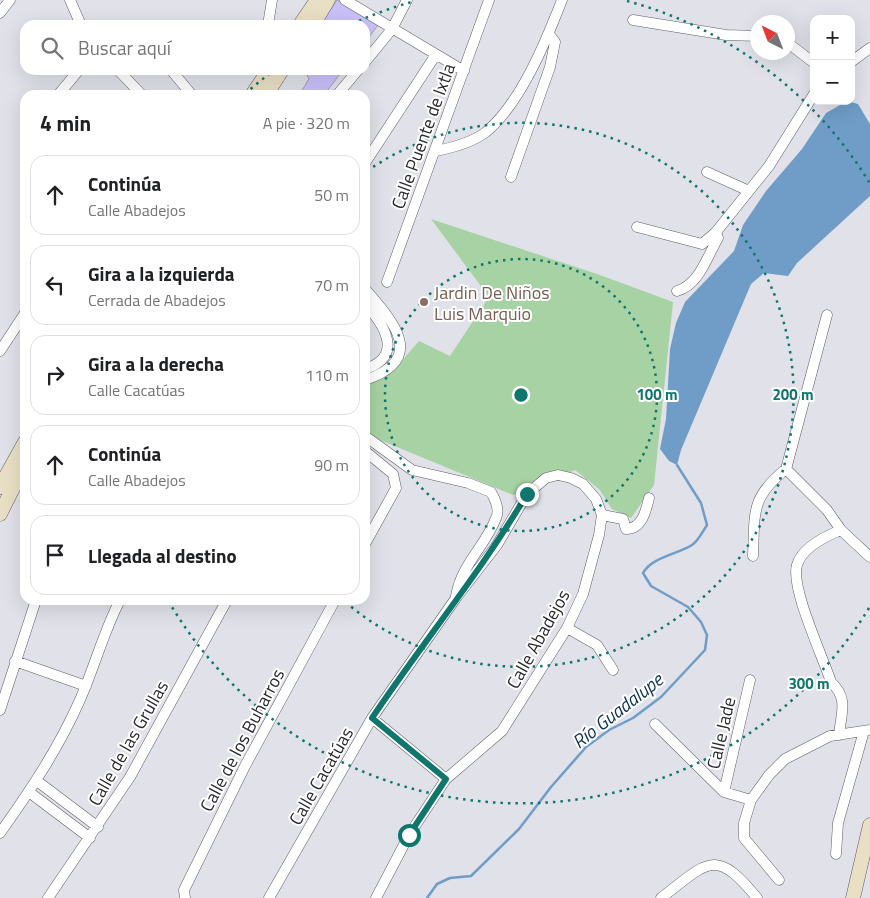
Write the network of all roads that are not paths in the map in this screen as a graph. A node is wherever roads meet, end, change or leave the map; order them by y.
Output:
1 (10, 0) edge
2 (70, 0) edge
3 (272, 0) edge
4 (317, 0) edge
5 (328, 0) edge
6 (345, 0) edge
7 (407, 0) edge
8 (489, 0) edge
9 (562, 0) edge
10 (0, 13) edge
11 (79, 20) edge
12 (269, 20) edge
13 (303, 20) edge
14 (316, 20) edge
15 (633, 20) dead end
16 (392, 29) junction
17 (549, 34) junction
18 (750, 36) edge
19 (795, 48) edge
20 (870, 48) edge
21 (370, 56) edge
22 (435, 56) junction
23 (810, 60) edge
24 (854, 60) edge
25 (464, 71) junction
26 (75, 75) edge
27 (123, 75) edge
28 (175, 75) edge
29 (266, 75) edge
30 (279, 75) edge
31 (354, 75) edge
32 (62, 90) edge
33 (137, 90) edge
34 (188, 90) edge
35 (255, 90) edge
36 (269, 90) edge
37 (342, 90) edge
38 (810, 100) edge
39 (436, 151) junction
40 (370, 154) edge
41 (707, 172) dead end
42 (511, 177) dead end
43 (749, 191) junction
44 (637, 227) dead end
45 (716, 232) junction
46 (387, 282) dead end
47 (676, 291) dead end
48 (370, 295) edge
49 (370, 311) edge
50 (827, 315) dead end
51 (20, 321) edge
52 (0, 351) edge
53 (370, 367) edge
54 (370, 379) edge
55 (370, 440) edge
56 (370, 455) edge
57 (20, 457) edge
58 (20, 461) edge
59 (786, 469) junction
60 (0, 487) edge
61 (649, 498) dead end
62 (0, 514) edge
63 (602, 515) junction
64 (841, 530) junction
65 (370, 535) edge
66 (753, 556) dead end
67 (870, 557) edge
68 (456, 598) junction
69 (34, 605) edge
70 (117, 605) edge
71 (224, 605) edge
72 (332, 605) edge
73 (567, 628) junction
74 (16, 662) junction
75 (613, 670) dead end
76 (750, 680) dead end
77 (86, 686) junction
78 (0, 710) edge
79 (372, 718) junction
80 (655, 724) dead end
81 (867, 730) edge
82 (839, 735) junction
83 (446, 779) junction
84 (37, 782) junction
85 (29, 792) junction
86 (724, 792) junction
87 (751, 800) junction
88 (870, 825) edge
89 (98, 827) junction
90 (0, 832) edge
91 (90, 838) junction
92 (836, 854) dead end
93 (779, 880) dead end
94 (48, 898) edge
95 (185, 898) edge
96 (269, 898) edge
97 (376, 898) edge
98 (661, 898) edge
99 (757, 898) edge
100 (852, 898) edge

1 - 10 street
2 - 11 street
3 - 12 street
4 - 13 main road
5 - 14 main road
6 - 16 street
7 - 16 street
8 - 25 street, Calle Puente de Ixtla
9 - 17 street
15 - 18 street
16 - 21 street
16 - 22 street
17 - 39 street
17 - 42 street
19 - 23 street
20 - 24 street
22 - 25 street
22 - 40 street
25 - 39 street, Calle Puente de Ixtla
26 - 32 street
27 - 33 street
28 - 34 street
29 - 35 main road
30 - 36 main road
31 - 37 street
38 - 43 street
39 - 46 street, Calle Puente de Ixtla
41 - 43 street
43 - 45 street
44 - 45 street
45 - 47 street
48 - 54 street
49 - 53 street
50 - 59 street
51 - 52 street
55 - 68 street
56 - 65 street
57 - 60 main road
58 - 62 main road
59 - 64 street
59 - 66 street
61 - 63 street
63 - 68 street
63 - 73 street, Calle Abadejos
64 - 67 street
64 - 82 street
68 - 79 street, Calle Cacatúas
69 - 74 street
70 - 77 street
71 - 89 street, Calle de las Grullas
72 - 95 street, Calle de los Buharros
73 - 75 street
73 - 83 street, Calle Abadejos
74 - 77 street
74 - 78 street
76 - 86 street, Calle Jade
77 - 84 street
79 - 83 street
79 - 96 street, Calle Cacatúas
80 - 86 street
81 - 82 street
81 - 92 street
82 - 87 street
83 - 97 street, Calle Abadejos
84 - 85 street
84 - 89 street
85 - 90 street
85 - 91 street
86 - 87 street
87 - 93 street
88 - 100 main road
89 - 91 street, Calle de las Grullas
91 - 94 street, Calle de las Grullas
98 - 99 street

